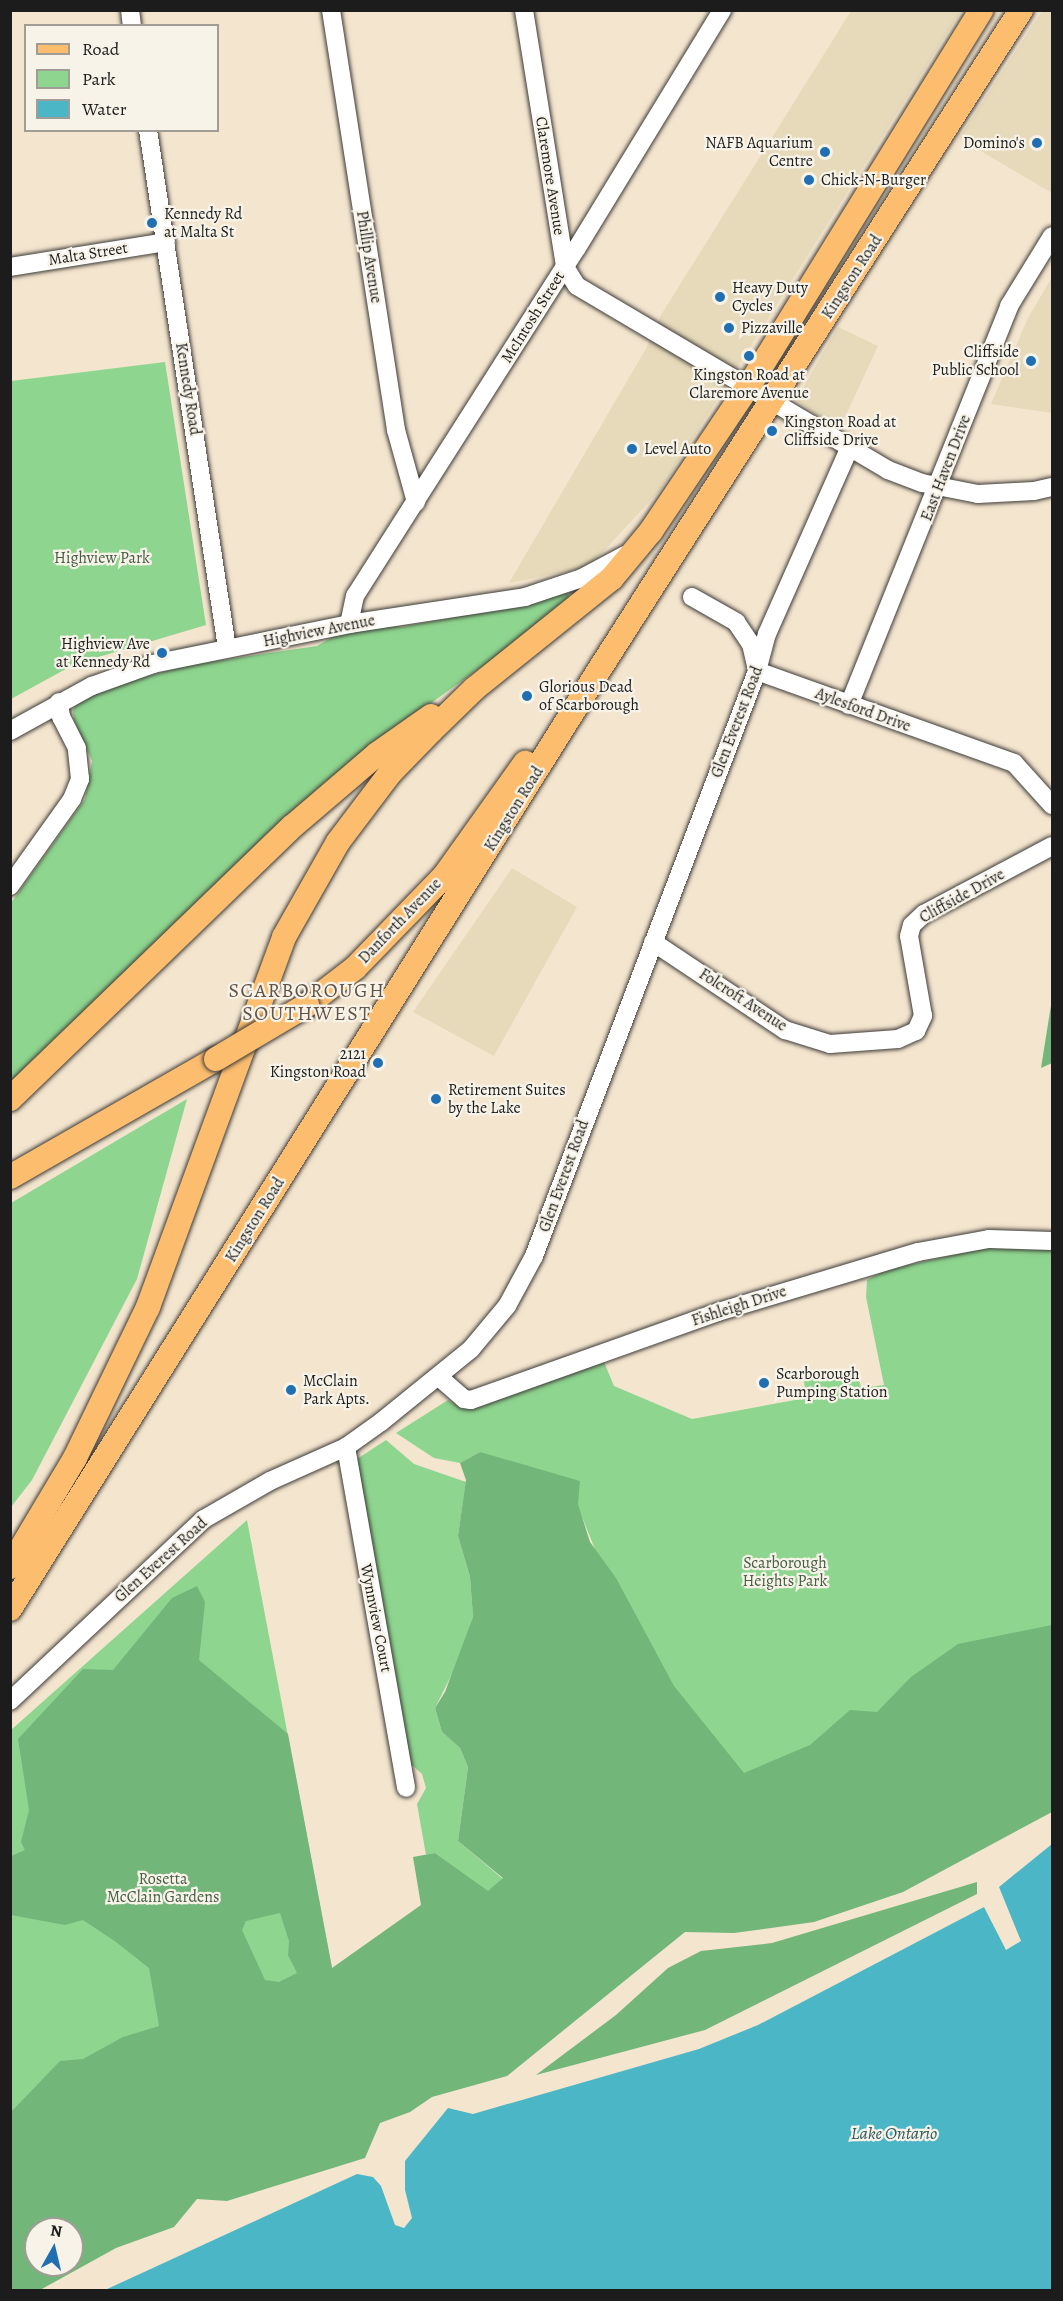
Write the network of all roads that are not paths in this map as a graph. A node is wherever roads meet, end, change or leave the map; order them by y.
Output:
1 (331, 10) edge
2 (524, 10) edge
3 (981, 10) edge
4 (1020, 10) edge
5 (720, 12) edge
6 (148, 132) edge
7 (1053, 236) edge
8 (166, 242) junction
9 (10, 267) edge
10 (565, 267) junction
11 (746, 388) junction
12 (773, 401) junction
13 (849, 449) junction
14 (1053, 486) edge
15 (939, 487) junction
16 (416, 502) junction
17 (634, 550) junction
18 (692, 597) dead end
19 (349, 624) junction
20 (227, 648) junction
21 (601, 668) junction
22 (757, 671) junction
23 (474, 689) junction
24 (59, 702) junction
25 (849, 705) junction
26 (10, 731) edge
27 (1053, 805) edge
28 (1053, 846) edge
29 (10, 886) edge
30 (653, 942) junction
31 (910, 1035) joint
32 (10, 1099) edge
33 (10, 1178) edge
34 (1053, 1241) edge
35 (440, 1378) junction
36 (346, 1447) junction
37 (10, 1568) edge
38 (10, 1609) edge
39 (10, 1701) edge
40 (406, 1788) dead end

1 - 16 street, Phillip Avenue
2 - 10 street, Claremore Avenue
3 - 11 main road, Kingston Road
4 - 12 main road, Kingston Road
5 - 10 street, McIntosh Street
6 - 8 street, Kennedy Road
7 - 15 street, East Haven Drive
8 - 9 street, Malta Street
8 - 20 street, Kennedy Road
10 - 11 street, Claremore Avenue
10 - 16 street, McIntosh Street
11 - 12 street
11 - 17 main road, Kingston Road
12 - 13 street
12 - 21 main road, Kingston Road
13 - 15 street
13 - 22 street, Glen Everest Road
14 - 15 street
15 - 25 street, East Haven Drive
16 - 19 street, McIntosh Street
17 - 19 street, Highview Avenue
17 - 23 main road, Kingston Road
18 - 22 street
19 - 20 street, Highview Avenue
20 - 24 street, Highview Avenue
21 - 33 main road, Danforth Avenue, bridge
21 - 38 main road, Kingston Road
22 - 25 street, Aylesford Drive
22 - 30 street, Glen Everest Road
23 - 32 main road
23 - 37 main road, Kingston Road
24 - 26 street, Highview Avenue
24 - 29 street
25 - 27 street, Aylesford Drive
28 - 31 street, Cliffside Drive
30 - 31 street, Folcroft Avenue
30 - 35 street, Glen Everest Road
34 - 35 street, Fishleigh Drive
35 - 36 street, Glen Everest Road
36 - 39 street, Glen Everest Road
36 - 40 street, Wynnview Court

